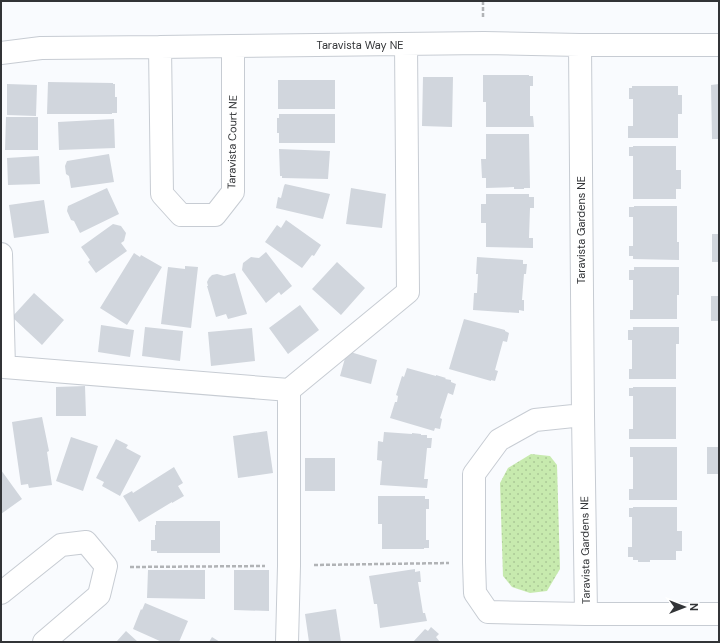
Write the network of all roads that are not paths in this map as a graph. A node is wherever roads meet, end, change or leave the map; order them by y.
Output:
1 (406, 44) junction
2 (580, 45) junction
3 (719, 45) edge
4 (233, 46) junction
5 (160, 47) junction
6 (1, 53) edge
7 (1, 254) edge
8 (2, 368) edge
9 (289, 390) junction
10 (582, 414) junction
11 (1, 593) edge
12 (586, 614) junction
13 (719, 614) edge
14 (44, 642) edge
15 (287, 642) edge

1 - 2 street, Taravista Way NE
1 - 4 street, Taravista Way NE
1 - 9 street
2 - 3 street, Taravista Way NE
2 - 10 street, Taravista Gardens NE
4 - 5 street, Taravista Way NE
4 - 5 street, Taravista Court NE
5 - 6 street, Taravista Way NE
7 - 8 street
8 - 9 street
9 - 15 street
10 - 12 street, Taravista Gardens NE
10 - 12 street, Taravista Gardens NE
11 - 14 street
12 - 13 street, Taravista Gardens NE

